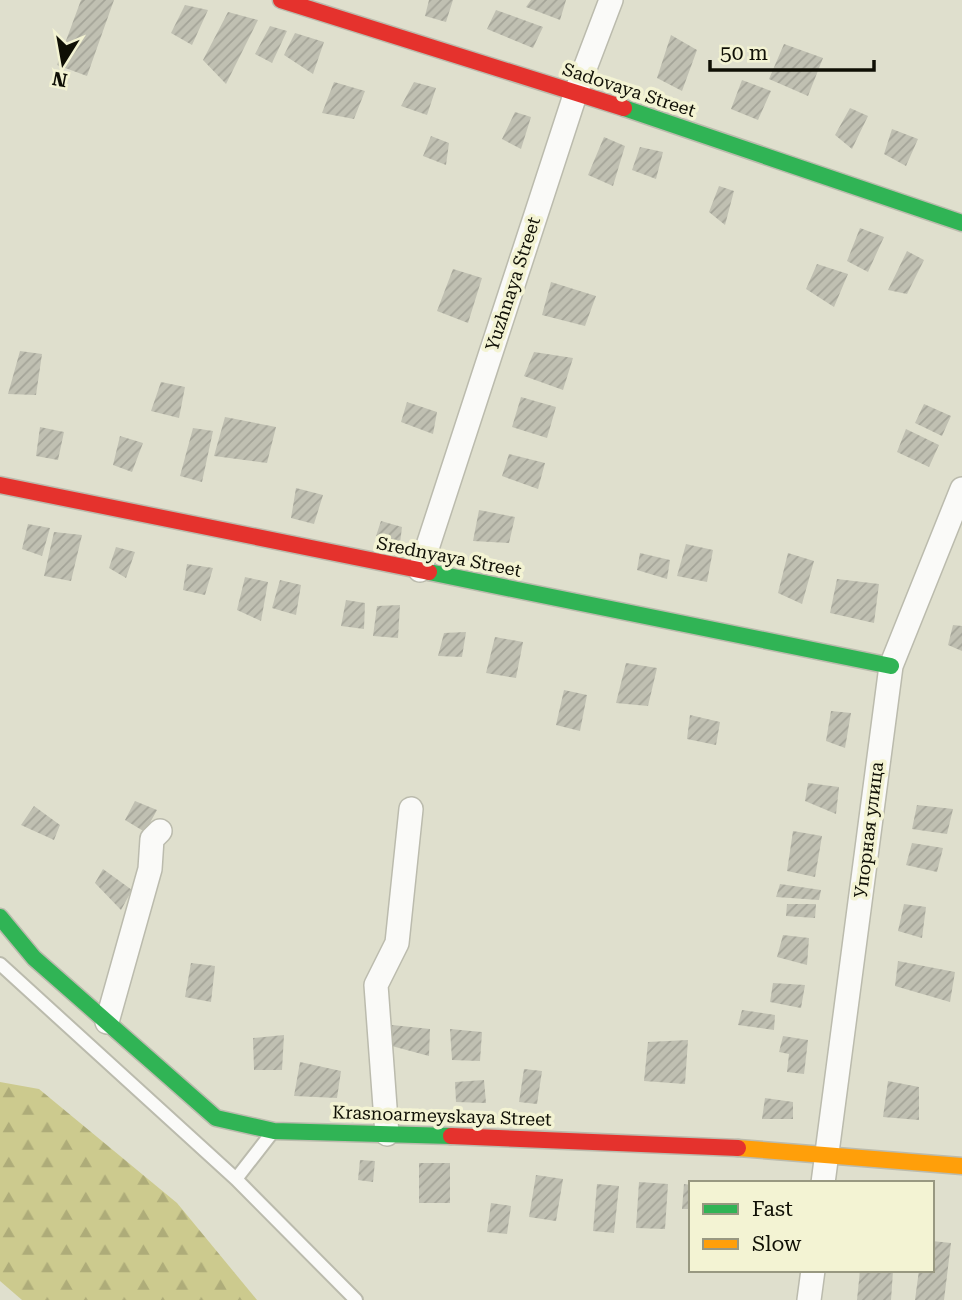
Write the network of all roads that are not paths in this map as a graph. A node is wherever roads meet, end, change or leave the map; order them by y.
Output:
1 (281, 0) edge
2 (611, 0) edge
3 (576, 92) junction
4 (962, 223) edge
5 (0, 485) edge
6 (962, 489) edge
7 (420, 570) junction
8 (891, 666) junction
9 (411, 809) dead end
10 (160, 831) dead end
11 (0, 917) edge
12 (0, 964) edge
13 (107, 1021) junction
14 (274, 1130) junction
15 (387, 1133) junction
16 (827, 1153) junction
17 (962, 1166) edge
18 (236, 1179) junction
19 (823, 1181) edge
20 (813, 1272) edge
21 (356, 1300) edge
22 (809, 1300) edge

1 - 3 street, Sadovaya Street
2 - 3 street, Yuzhnaya Street
3 - 4 street, Sadovaya Street
3 - 7 street, Yuzhnaya Street
5 - 7 street, Srednyaya Street
6 - 8 street, Упорная улица
7 - 8 street, Srednyaya Street
8 - 16 street, Упорная улица
9 - 15 street
10 - 13 street
11 - 13 street, Krasnoarmeyskaya Street
12 - 18 lane
13 - 14 street, Krasnoarmeyskaya Street
14 - 15 street, Krasnoarmeyskaya Street
14 - 18 lane
15 - 16 street, Krasnoarmeyskaya Street
16 - 17 street, Krasnoarmeyskaya Street
16 - 19 street, Упорная улица
18 - 21 lane
20 - 22 street

